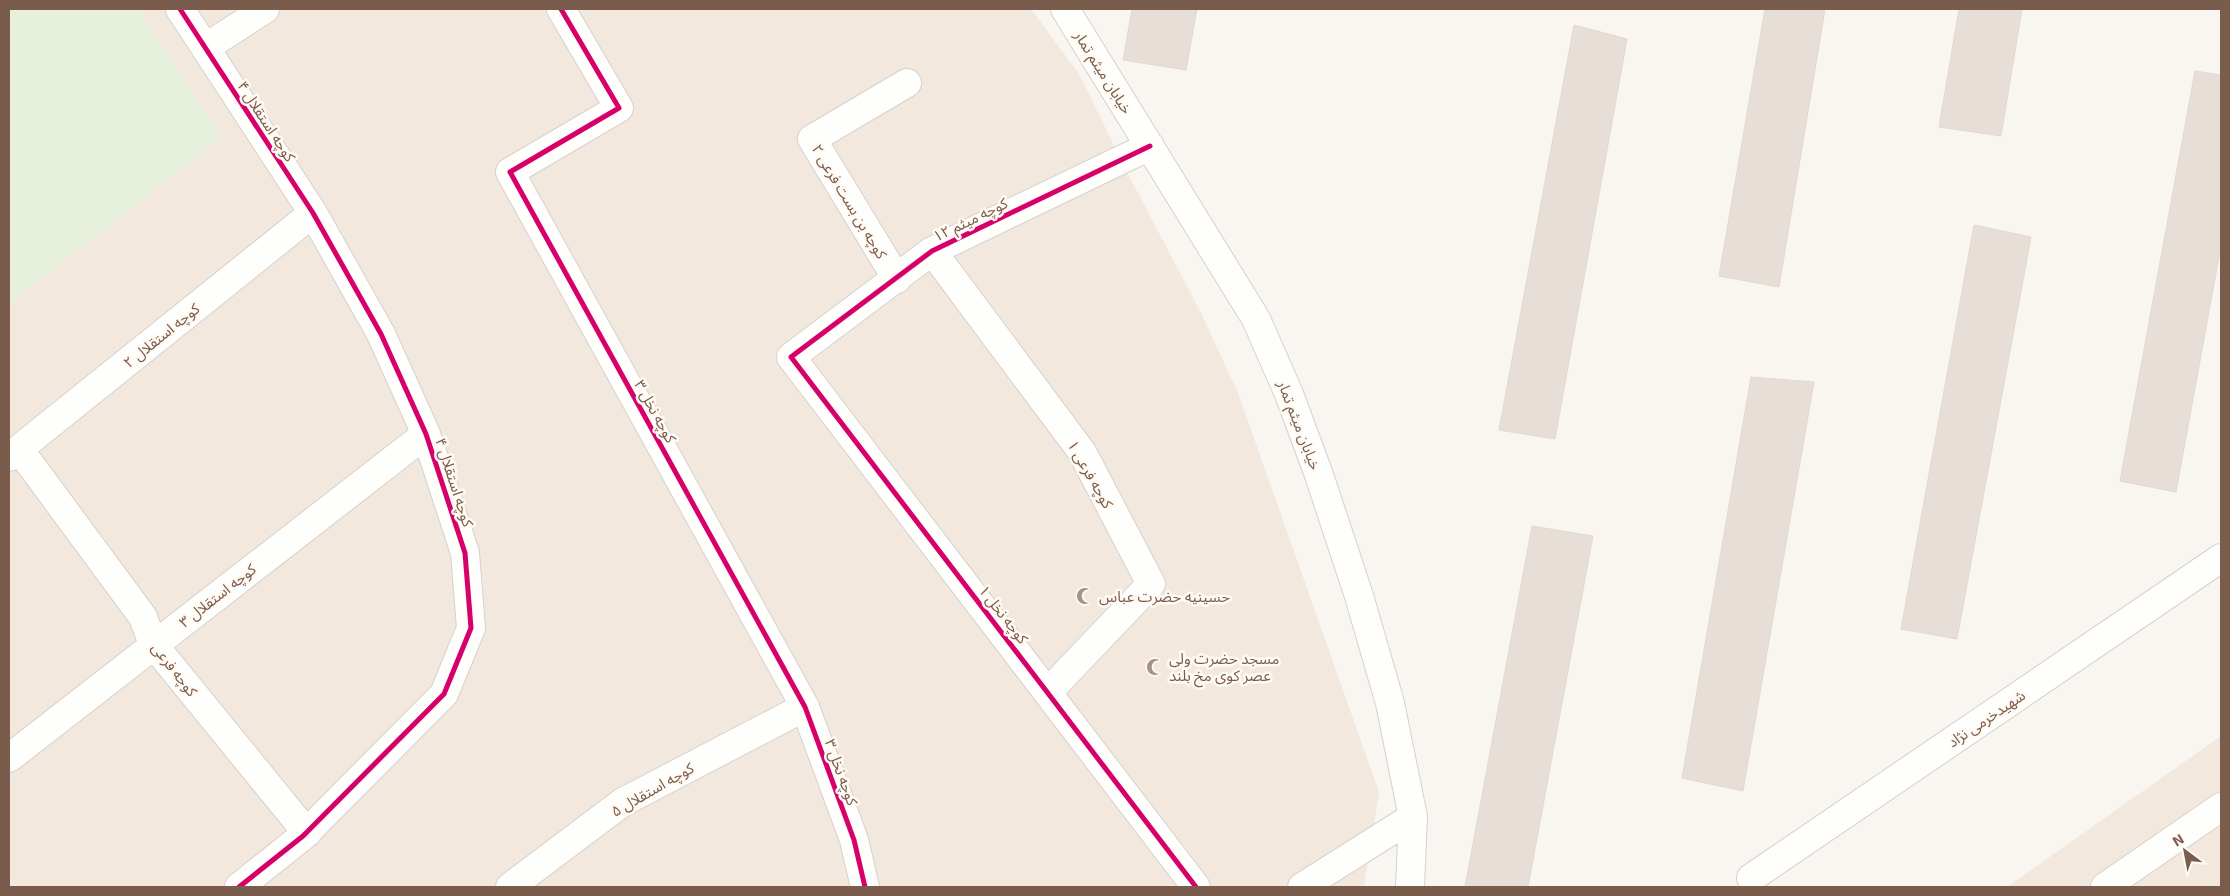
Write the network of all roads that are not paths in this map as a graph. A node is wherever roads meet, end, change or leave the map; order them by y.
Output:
1 (180, 9) edge
2 (265, 9) edge
3 (561, 9) edge
4 (1065, 9) edge
5 (205, 48) junction
6 (907, 83) dead end
7 (1150, 146) junction
8 (313, 213) junction
9 (932, 251) junction
10 (897, 279) junction
11 (791, 357) joint
12 (426, 434) junction
13 (14, 453) edge
14 (2221, 558) edge
15 (153, 644) junction
16 (1048, 692) junction
17 (805, 707) junction
18 (9, 758) edge
19 (2221, 807) edge
20 (1413, 817) junction
21 (307, 832) junction
22 (539, 878) edge
23 (1751, 878) dead end
24 (239, 887) edge
25 (510, 887) edge
26 (865, 887) edge
27 (1196, 887) edge
28 (1302, 887) edge
29 (1410, 887) edge
30 (2105, 887) edge

1 - 5 street, کوچه استقلال ۴
2 - 5 street
3 - 17 street, کوچه نخل ۳
4 - 7 street, خیابان میثم تمار
5 - 8 street, کوچه استقلال ۴
6 - 10 street, کوچه بن بست فرعی ۲
7 - 9 street, کوچه میثم ۱۲
7 - 20 street, خیابان میثم تمار
8 - 12 street, کوچه استقلال ۴
8 - 13 street, کوچه استقلال ۲
9 - 10 street, کوچه میثم ۱۲
9 - 16 street, کوچه فرعی ۱
10 - 11 street, کوچه میثم ۱۲
11 - 16 street, کوچه نخل ۱
12 - 15 street, کوچه استقلال ۳
12 - 21 street, کوچه استقلال ۴
13 - 15 street, کوچه فرعی
14 - 23 street, شهیدخرمی نژاد
15 - 18 street, کوچه استقلال ۳
15 - 21 street, کوچه فرعی
16 - 27 street, کوچه نخل ۱
17 - 22 street, کوچه استقلال ۵
17 - 26 street, کوچه نخل ۳
19 - 30 street
20 - 28 street
20 - 29 street, خیابان میثم تمار
21 - 24 street, کوچه استقلال ۴
22 - 25 street, کوچه استقلال ۵

